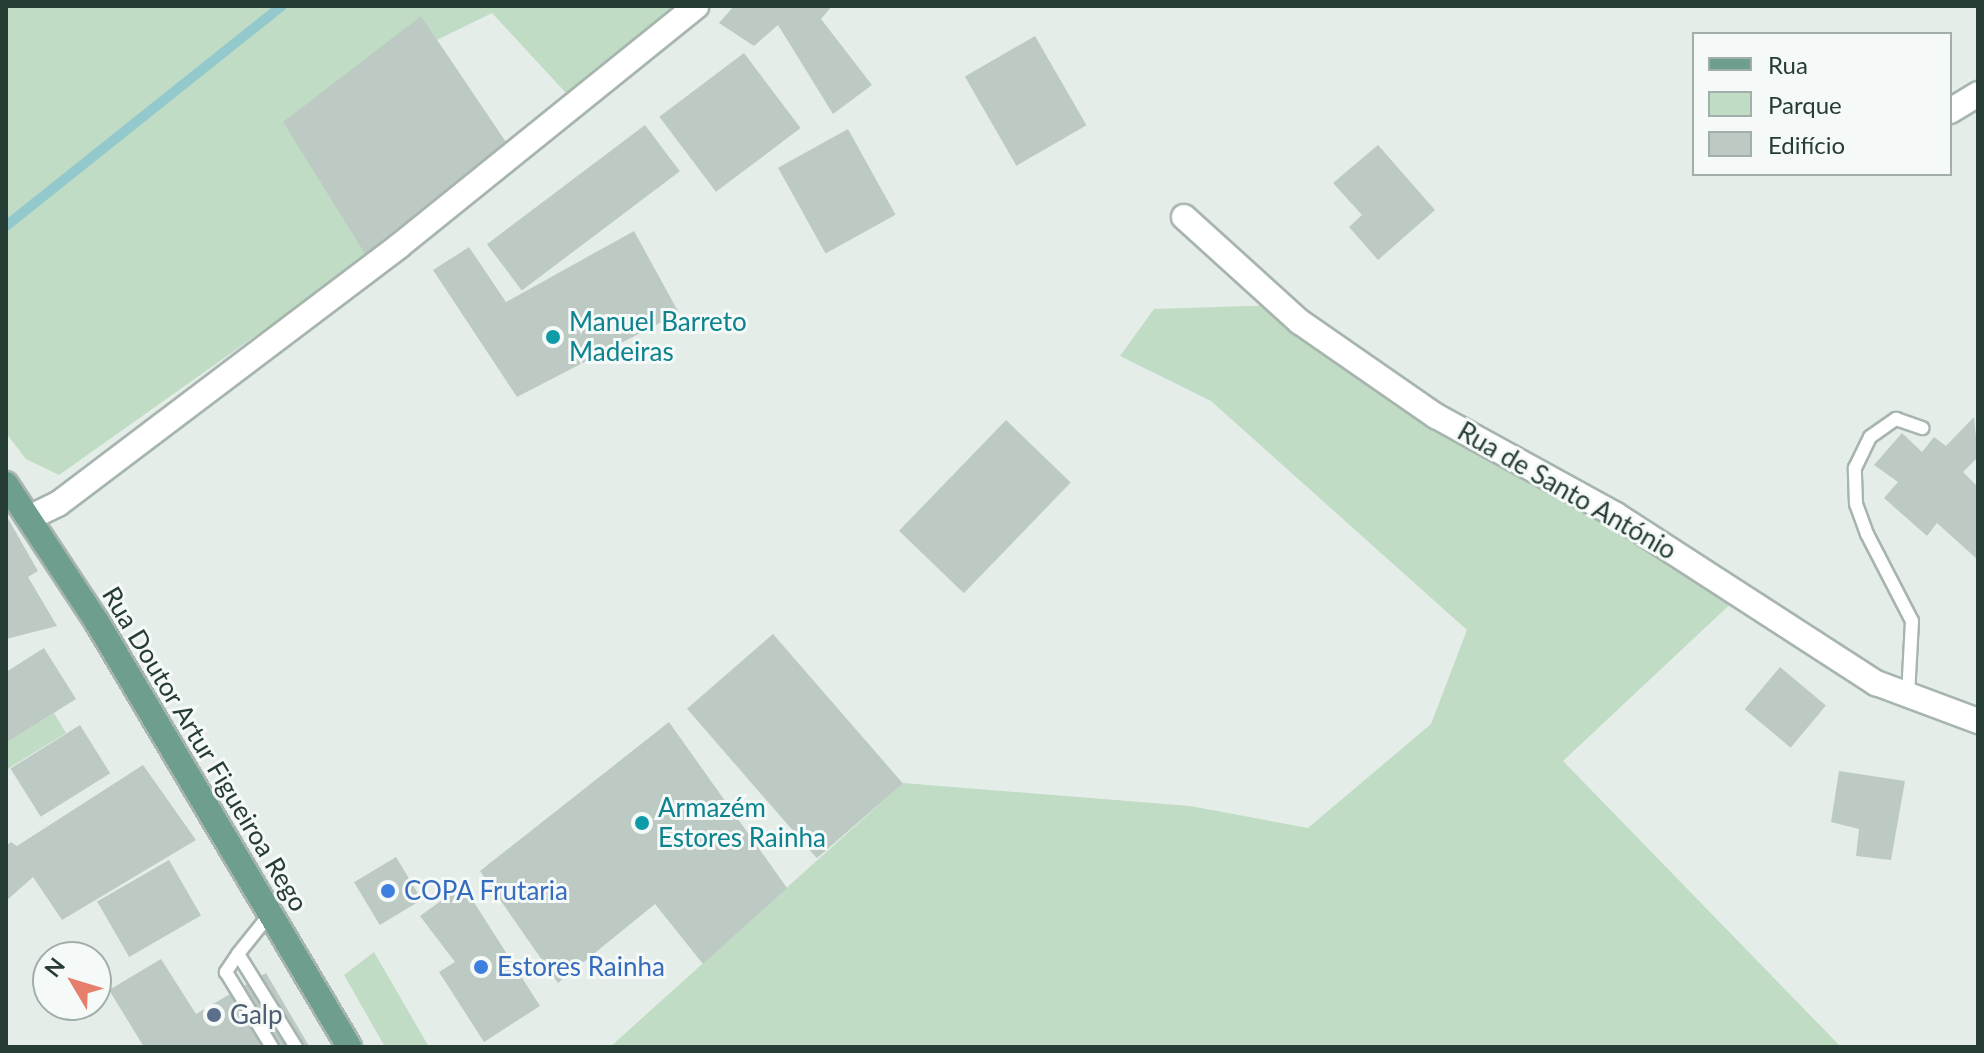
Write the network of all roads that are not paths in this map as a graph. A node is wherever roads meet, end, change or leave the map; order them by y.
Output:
1 (696, 6) edge
2 (1978, 94) edge
3 (1952, 110) edge
4 (1184, 217) dead end
5 (1922, 428) dead end
6 (6, 484) edge
7 (31, 517) junction
8 (1908, 695) junction
9 (1978, 721) edge
10 (270, 914) junction
11 (238, 954) junction
12 (272, 1047) edge
13 (296, 1047) edge
14 (349, 1047) edge

1 - 7 street
2 - 3 street
4 - 8 street, Rua de Santo António
5 - 8 lane
6 - 7 main road, Rua Doutor Artur Figueiroa Rego
7 - 10 main road, Rua Doutor Artur Figueiroa Rego
8 - 9 street, Rua de Santo António
10 - 11 lane
10 - 14 main road, Rua Doutor Artur Figueiroa Rego
11 - 12 lane
11 - 13 lane

